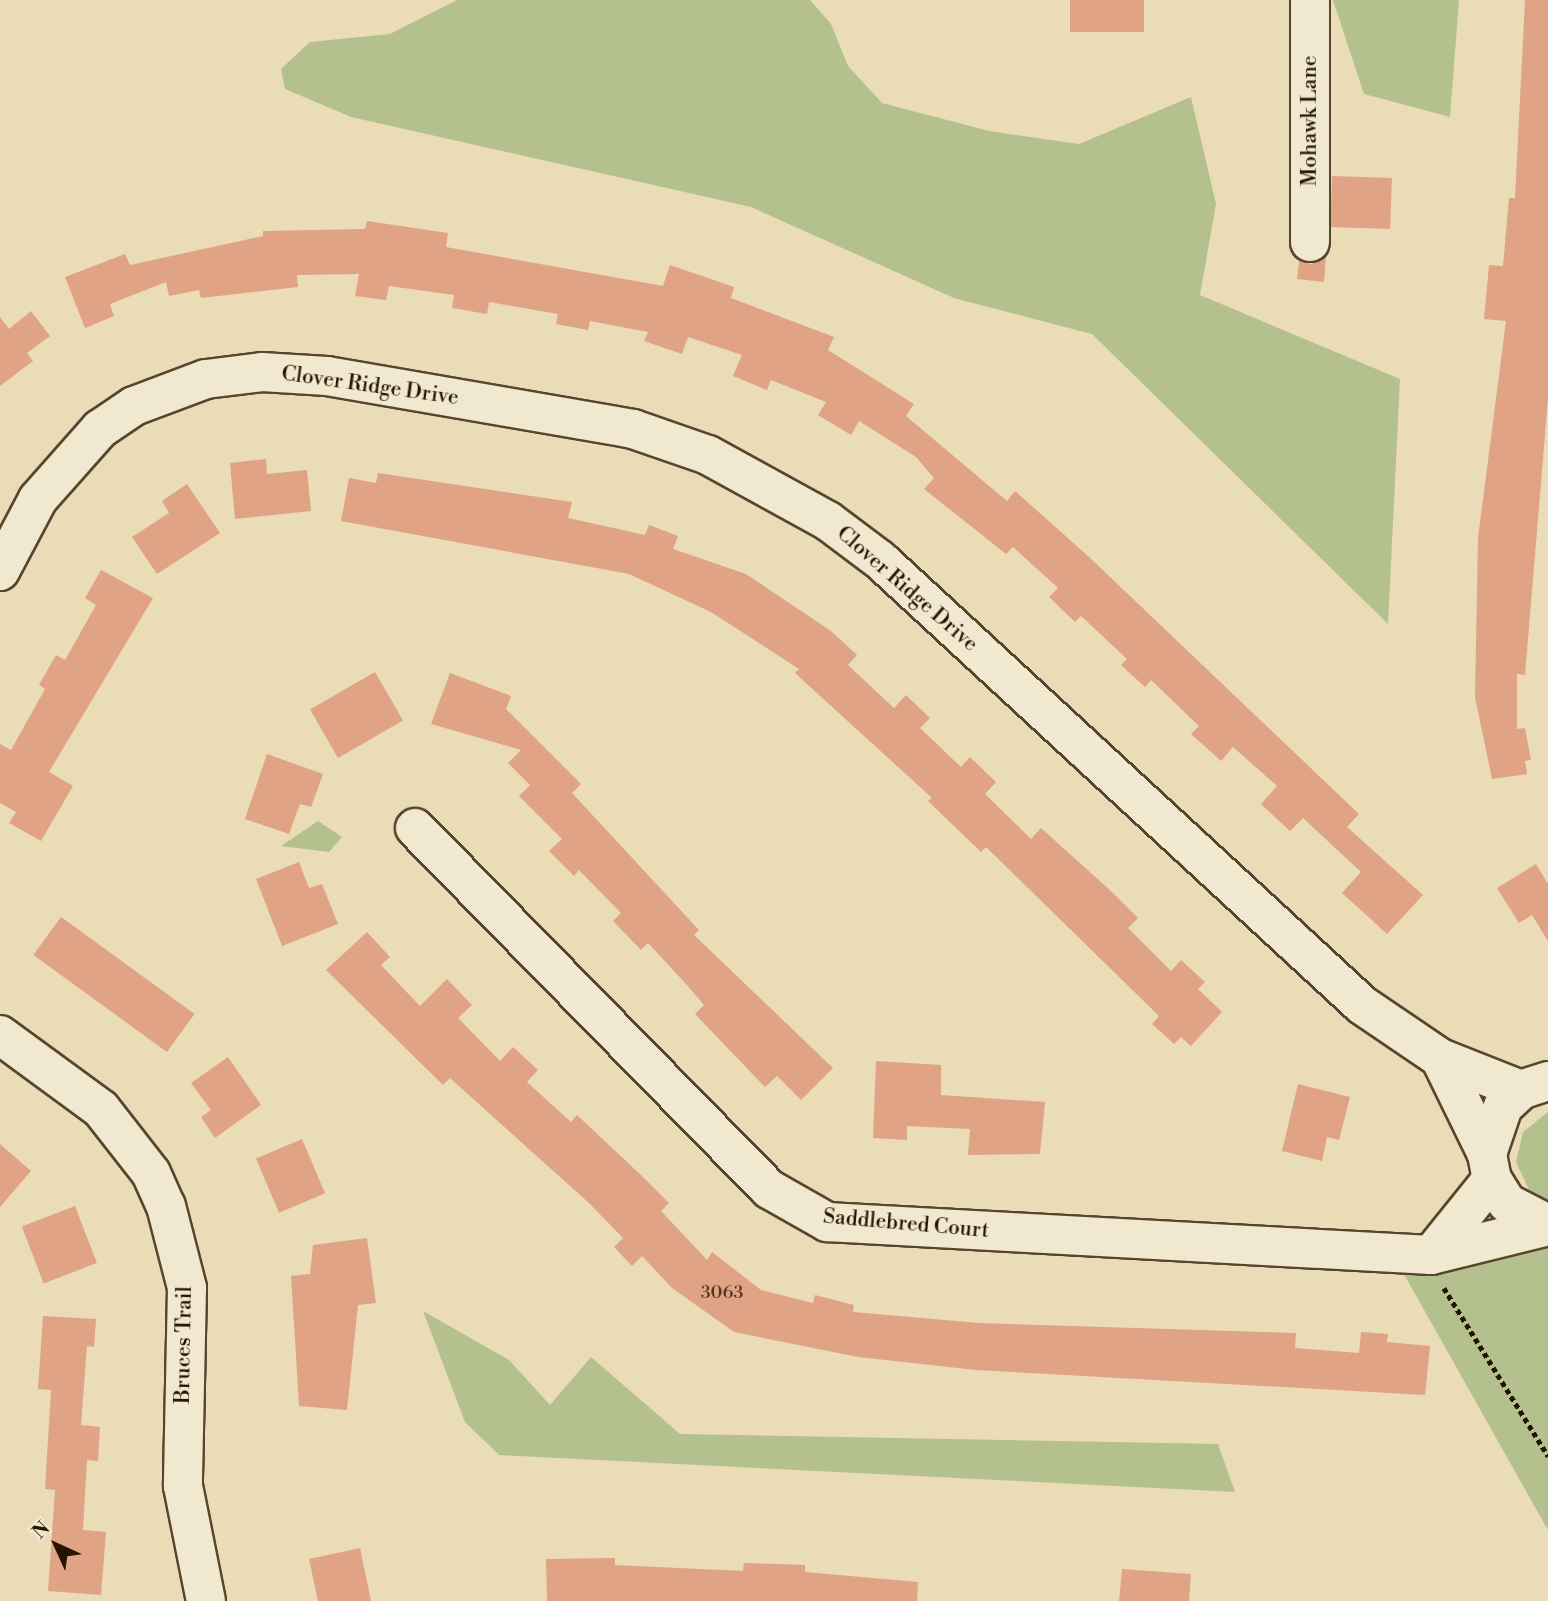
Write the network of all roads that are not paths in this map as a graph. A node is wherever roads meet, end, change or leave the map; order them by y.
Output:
1 (1310, 0) edge
2 (1310, 242) dead end
3 (0, 571) edge
4 (415, 828) dead end
5 (0, 1035) edge
6 (1440, 1058) junction
7 (1540, 1082) edge
8 (1489, 1166) junction
9 (1548, 1225) edge
10 (1431, 1255) junction
11 (206, 1601) edge

1 - 2 street, Mohawk Lane
3 - 6 street, Clover Ridge Drive
4 - 10 street, Saddlebred Court
5 - 11 street, Bruces Trail
6 - 7 street, Clover Ridge Drive
6 - 8 street, Clover Ridge Drive
7 - 8 street, Clover Ridge Drive
8 - 9 street, Clover Ridge Drive
8 - 10 street
9 - 10 street, Saddlebred Court

